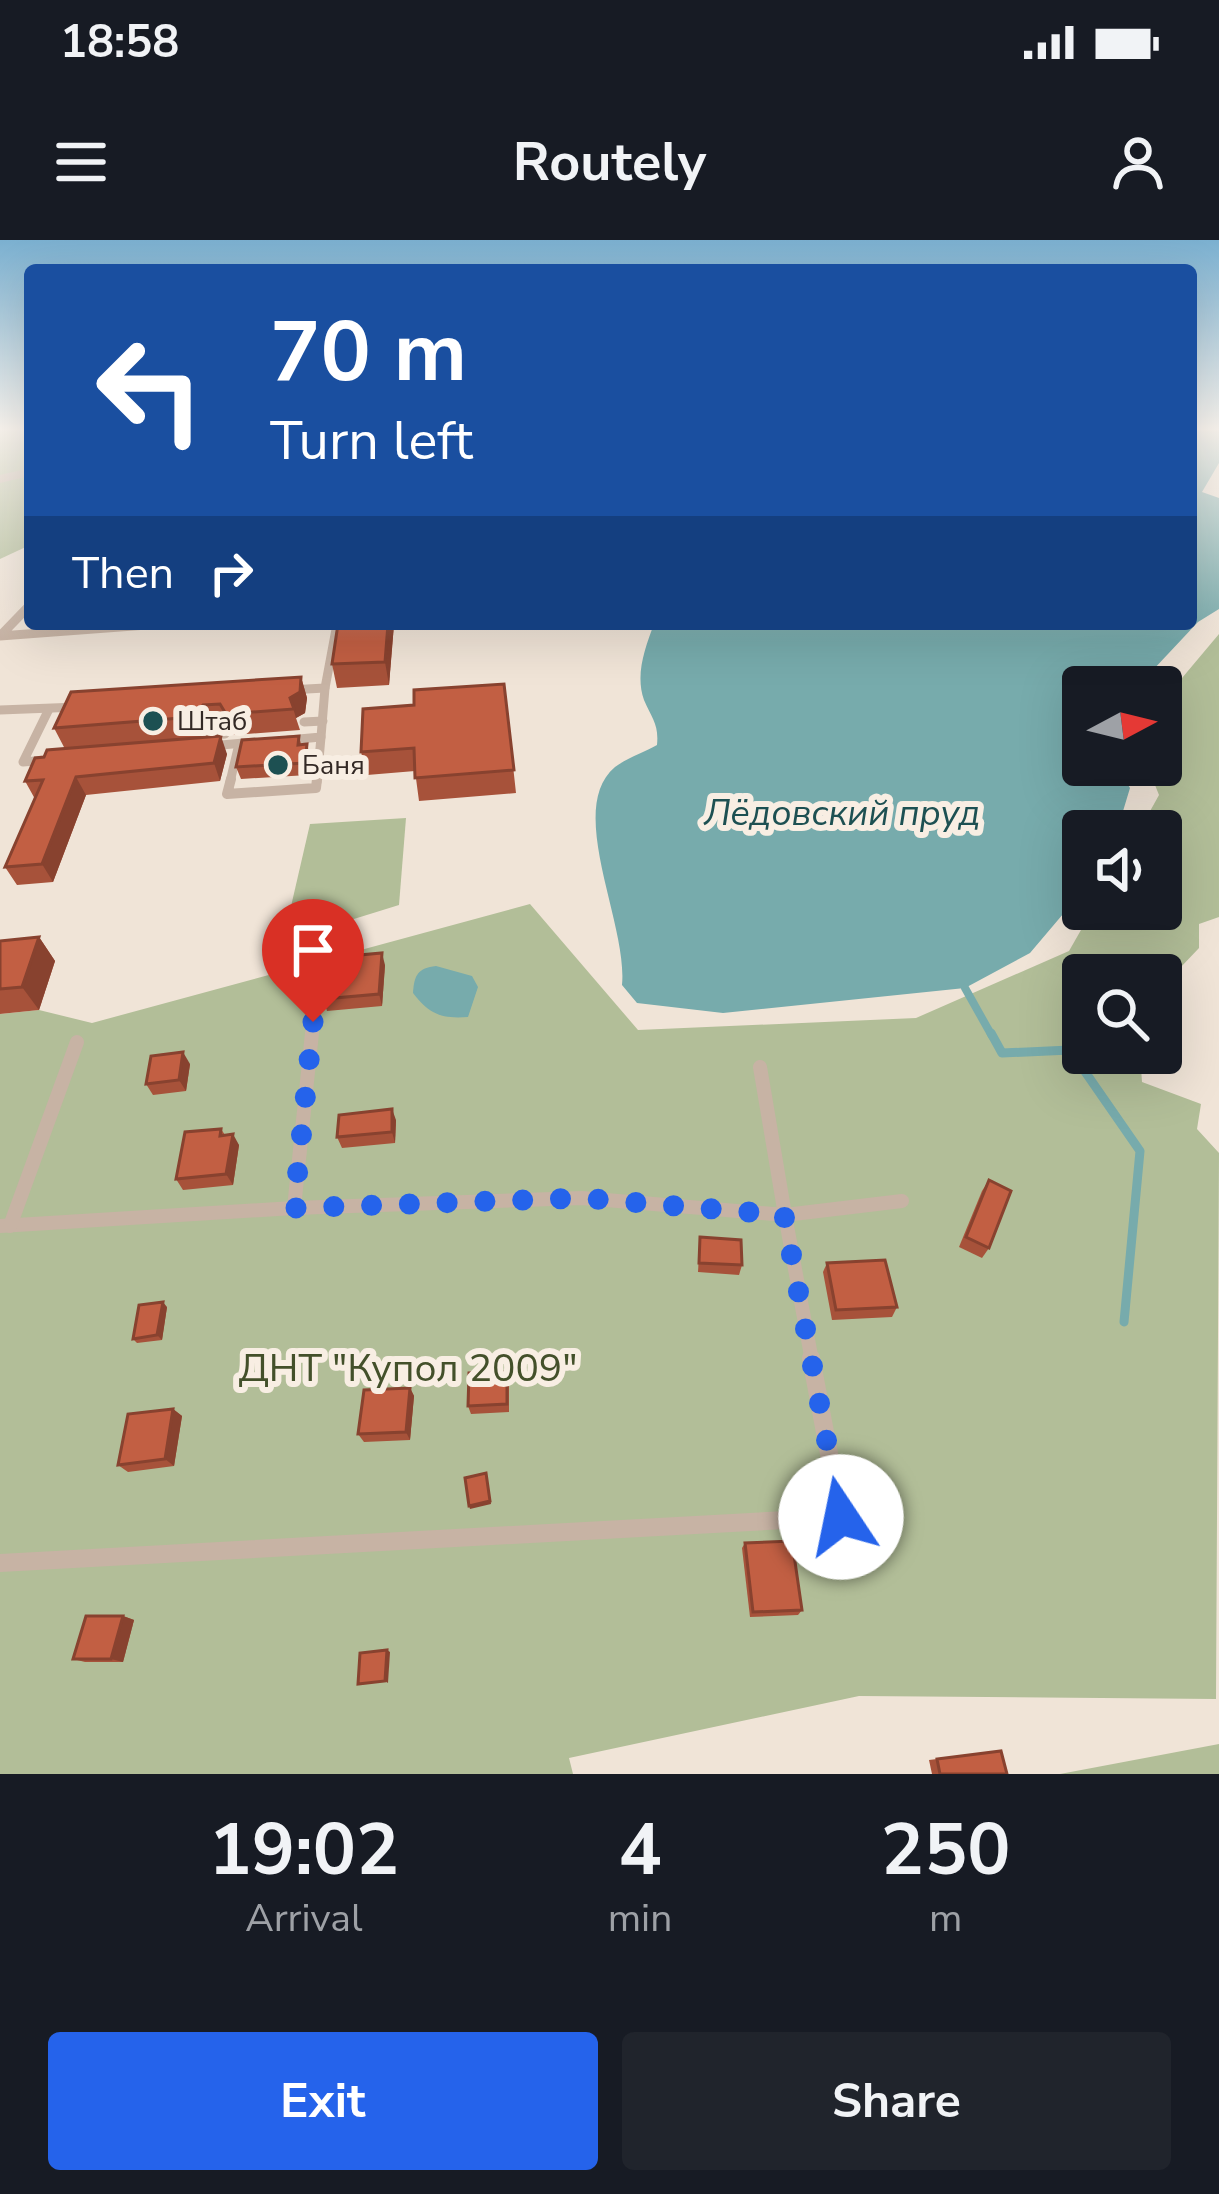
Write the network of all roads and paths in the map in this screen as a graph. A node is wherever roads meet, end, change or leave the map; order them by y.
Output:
1 (24, 610) edge
2 (62, 630) edge
3 (336, 630) edge
4 (325, 688) junction
5 (268, 692) edge
6 (93, 705) edge
7 (50, 709) junction
8 (0, 710) edge
9 (323, 721) junction
10 (304, 722) dead end
11 (225, 734) edge
12 (321, 737) junction
13 (280, 740) edge
14 (260, 742) edge
15 (239, 744) junction
16 (209, 746) junction
17 (188, 748) edge
18 (64, 759) edge
19 (249, 779) edge
20 (247, 792) junction
21 (313, 1022) dead end
22 (77, 1042) dead end
23 (760, 1067) dead end
24 (902, 1201) dead end
25 (294, 1208) junction
26 (784, 1215) junction
27 (5, 1226) edge
28 (0, 1563) edge

1 - 2 lane
3 - 4 lane
4 - 5 lane
4 - 9 lane
6 - 7 lane
7 - 8 lane
7 - 18 lane
9 - 10 lane
9 - 12 lane
11 - 16 lane
12 - 13 lane
12 - 20 lane
14 - 15 lane
15 - 16 lane
15 - 20 lane
16 - 17 lane
19 - 20 lane
21 - 25 lane
22 - 27 lane
23 - 26 lane
24 - 26 lane
25 - 26 lane
25 - 27 lane
26 - 28 lane

